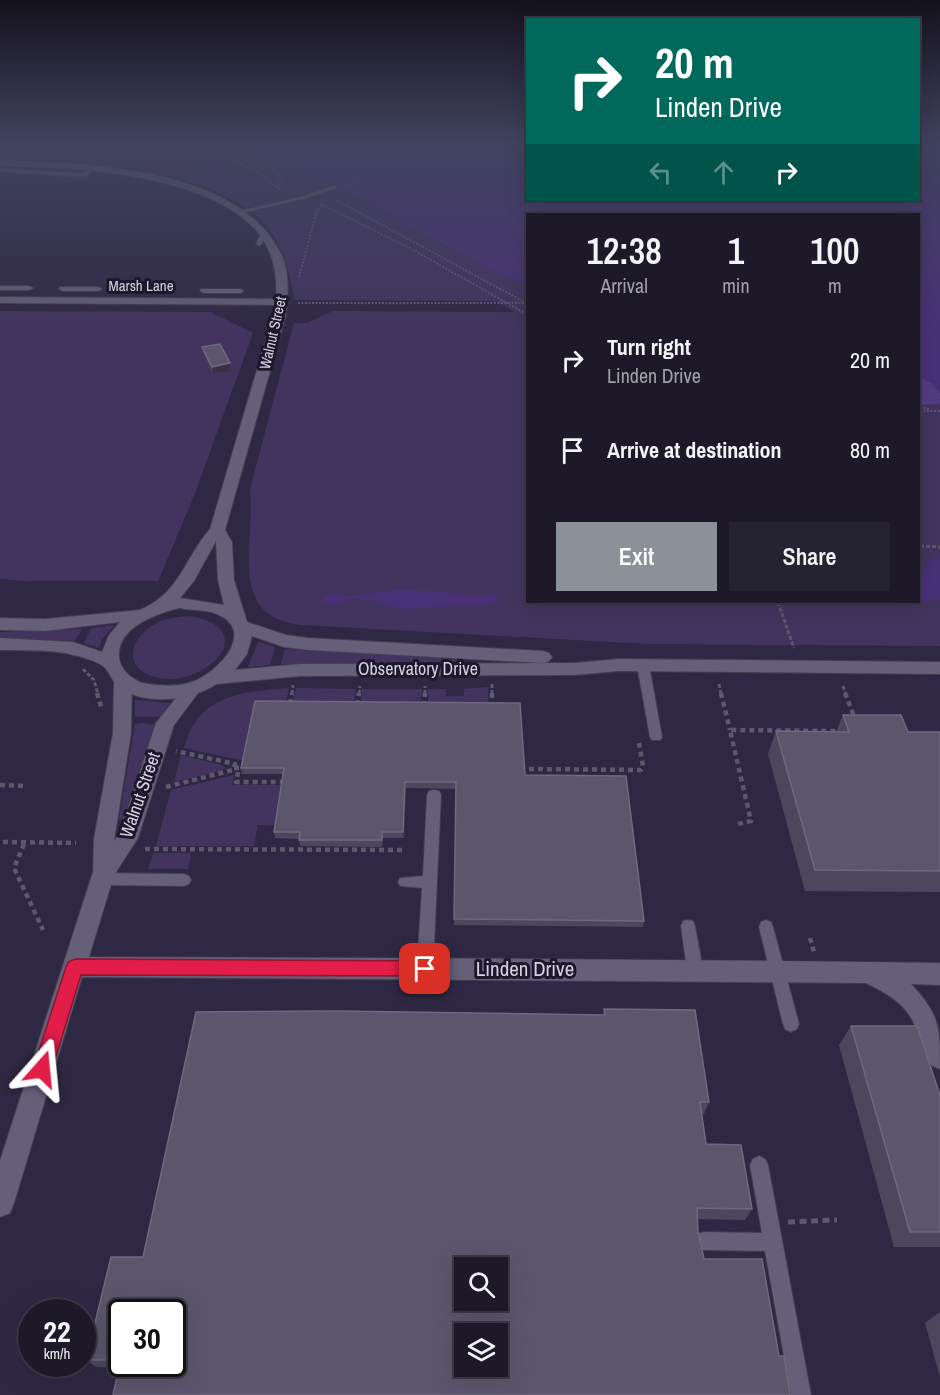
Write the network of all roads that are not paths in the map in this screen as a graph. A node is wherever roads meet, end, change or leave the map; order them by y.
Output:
1 (225, 207) edge
2 (266, 207) edge
3 (238, 214) junction
4 (263, 234) junction
5 (259, 244) dead end
6 (0, 288) edge
7 (29, 288) dead end
8 (63, 289) dead end
9 (98, 289) dead end
10 (131, 289) dead end
11 (169, 289) dead end
12 (204, 291) dead end
13 (240, 291) dead end
14 (0, 300) edge
15 (281, 302) junction
16 (217, 531) junction
17 (150, 611) junction
18 (239, 622) junction
19 (0, 624) edge
20 (0, 644) edge
21 (110, 662) junction
22 (619, 665) junction
23 (643, 665) junction
24 (940, 668) edge
25 (217, 678) junction
26 (123, 681) junction
27 (194, 688) junction
28 (656, 737) dead end
29 (434, 795) dead end
30 (103, 875) junction
31 (184, 880) dead end
32 (405, 882) dead end
33 (429, 882) junction
34 (688, 926) dead end
35 (766, 927) dead end
36 (75, 967) junction
37 (425, 969) junction
38 (695, 970) junction
39 (777, 971) junction
40 (940, 974) edge
41 (875, 976) junction
42 (791, 1024) dead end
43 (940, 1057) edge
44 (759, 1165) dead end
45 (0, 1203) edge
46 (704, 1241) dead end
47 (773, 1242) junction
48 (801, 1395) edge

1 - 3 street, Walnut Street
2 - 3 lane
3 - 4 street, Walnut Street
4 - 5 lane
4 - 15 street, Walnut Street
6 - 7 lane
8 - 9 lane
10 - 11 lane
12 - 13 lane
14 - 15 street, Marsh Lane
15 - 16 street, Walnut Street
16 - 17 street, Walnut Street
16 - 18 street
17 - 18 street
17 - 19 street
17 - 21 street
18 - 22 street, Observatory Drive
18 - 25 street
20 - 21 street
21 - 26 street
22 - 23 street, Observatory Drive
22 - 25 street, Observatory Drive
23 - 24 street, Observatory Drive
23 - 28 lane
25 - 27 street
26 - 27 street
26 - 30 street, Walnut Street
27 - 30 street, Walnut Street
29 - 33 lane
30 - 31 lane
30 - 36 street, Walnut Street
32 - 33 lane
33 - 37 lane
34 - 38 lane
35 - 39 lane
36 - 37 street, Linden Drive
36 - 45 street, Walnut Street
37 - 38 street, Linden Drive
38 - 39 street, Linden Drive
39 - 41 street, Linden Drive
39 - 42 lane
40 - 41 street, Linden Drive
41 - 43 street
44 - 47 lane
46 - 47 lane
47 - 48 lane

